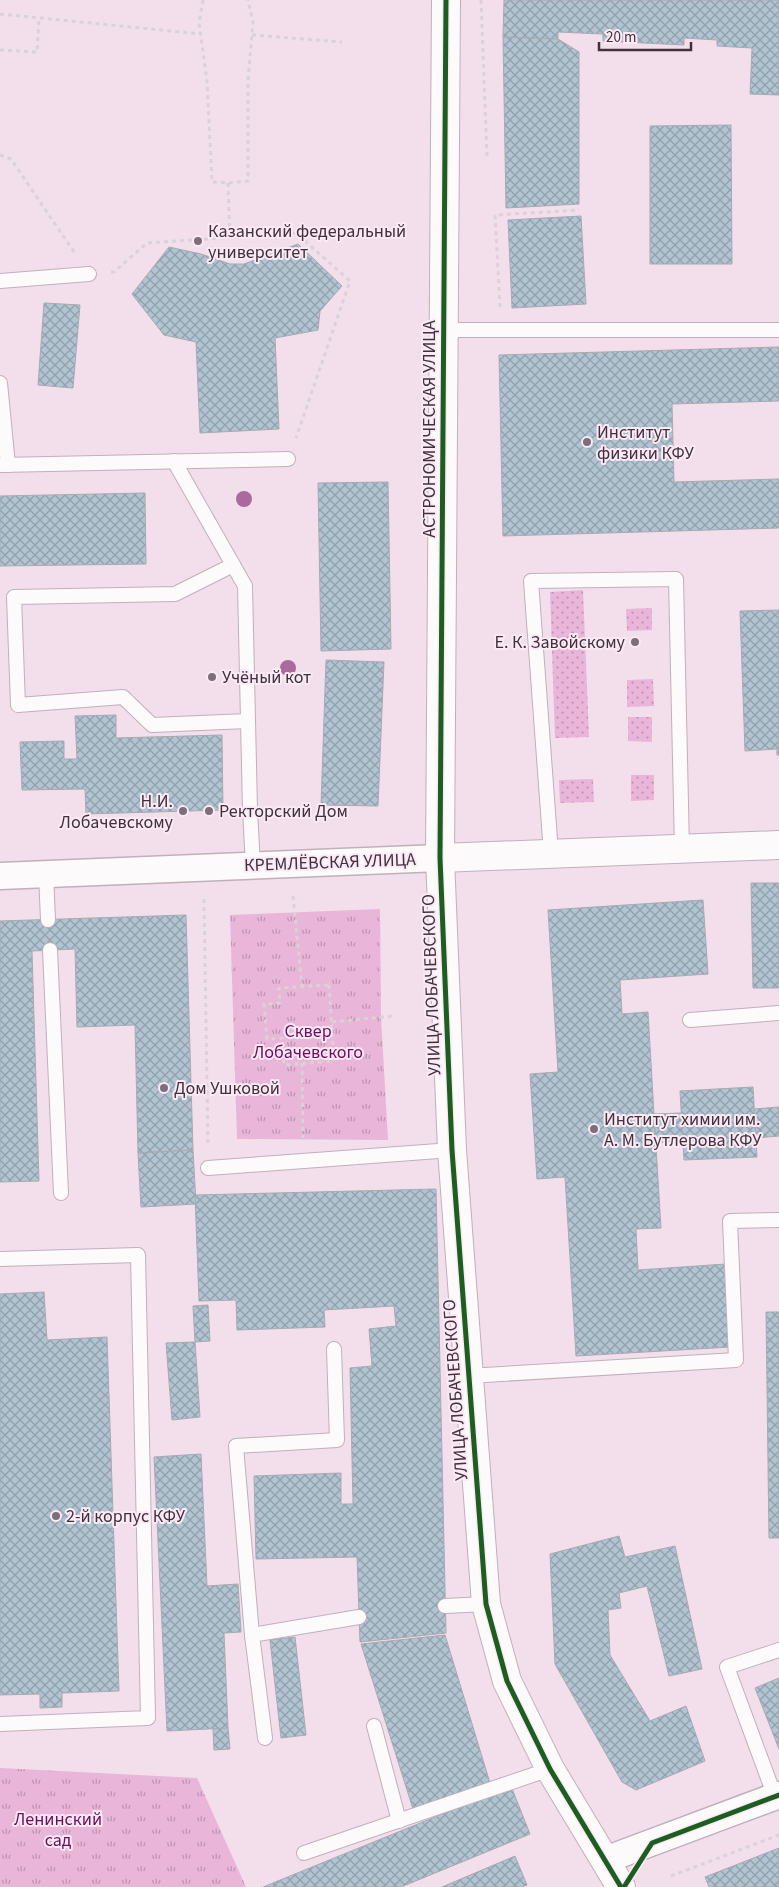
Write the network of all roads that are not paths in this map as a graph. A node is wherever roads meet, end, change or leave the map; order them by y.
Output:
1 (446, 0) edge
2 (89, 274) road end
3 (0, 280) edge
4 (444, 330) junction
5 (779, 330) edge
6 (0, 383) edge
7 (288, 459) road end
8 (174, 462) junction
9 (4, 465) edge
10 (232, 565) junction
11 (248, 720) junction
12 (779, 845) edge
13 (682, 849) junction
14 (551, 854) junction
15 (440, 858) junction
16 (253, 866) junction
17 (46, 874) junction
18 (0, 876) edge
19 (48, 920) dead end
20 (50, 950) dead end
21 (779, 1013) edge
22 (690, 1020) dead end
23 (452, 1150) junction
24 (208, 1168) road end
25 (61, 1193) dead end
26 (779, 1220) edge
27 (0, 1259) edge
28 (334, 1349) dead end
29 (468, 1376) junction
30 (486, 1604) junction
31 (445, 1606) dead end
32 (359, 1616) dead end
33 (252, 1635) junction
34 (779, 1650) edge
35 (0, 1724) edge
36 (374, 1726) dead end
37 (265, 1738) dead end
38 (550, 1768) junction
39 (777, 1796) edge
40 (399, 1821) junction
41 (304, 1853) dead end
42 (605, 1860) junction
43 (621, 1887) edge

1 - 4 street, АСТРОНОМИЧЕСКАЯ УЛИЦА
2 - 3 lane
4 - 5 lane
4 - 15 street, АСТРОНОМИЧЕСКАЯ УЛИЦА
6 - 9 lane
7 - 8 lane
8 - 9 lane
8 - 10 lane
10 - 11 lane
10 - 11 lane
11 - 16 lane
12 - 13 street, КРЕМЛЁВСКАЯ УЛИЦА
13 - 14 street, КРЕМЛЁВСКАЯ УЛИЦА
13 - 14 lane
14 - 15 street, КРЕМЛЁВСКАЯ УЛИЦА
15 - 16 street, КРЕМЛЁВСКАЯ УЛИЦА
15 - 23 street, УЛИЦА ЛОБАЧЕВСКОГО
16 - 17 street, КРЕМЛЁВСКАЯ УЛИЦА
17 - 18 street, КРЕМЛЁВСКАЯ УЛИЦА
17 - 19 lane
20 - 25 lane
21 - 22 lane
23 - 24 lane
23 - 29 street, УЛИЦА ЛОБАЧЕВСКОГО
26 - 29 lane
27 - 35 lane
28 - 33 lane
29 - 30 street, УЛИЦА ЛОБАЧЕВСКОГО
30 - 31 lane
30 - 38 street, УЛИЦА ЛОБАЧЕВСКОГО
32 - 33 lane
33 - 37 lane
34 - 39 lane
36 - 40 lane
38 - 40 lane
38 - 42 street, УЛИЦА ЛОБАЧЕВСКОГО
39 - 42 street
40 - 41 lane
42 - 43 street, УЛИЦА ЛОБАЧЕВСКОГО

